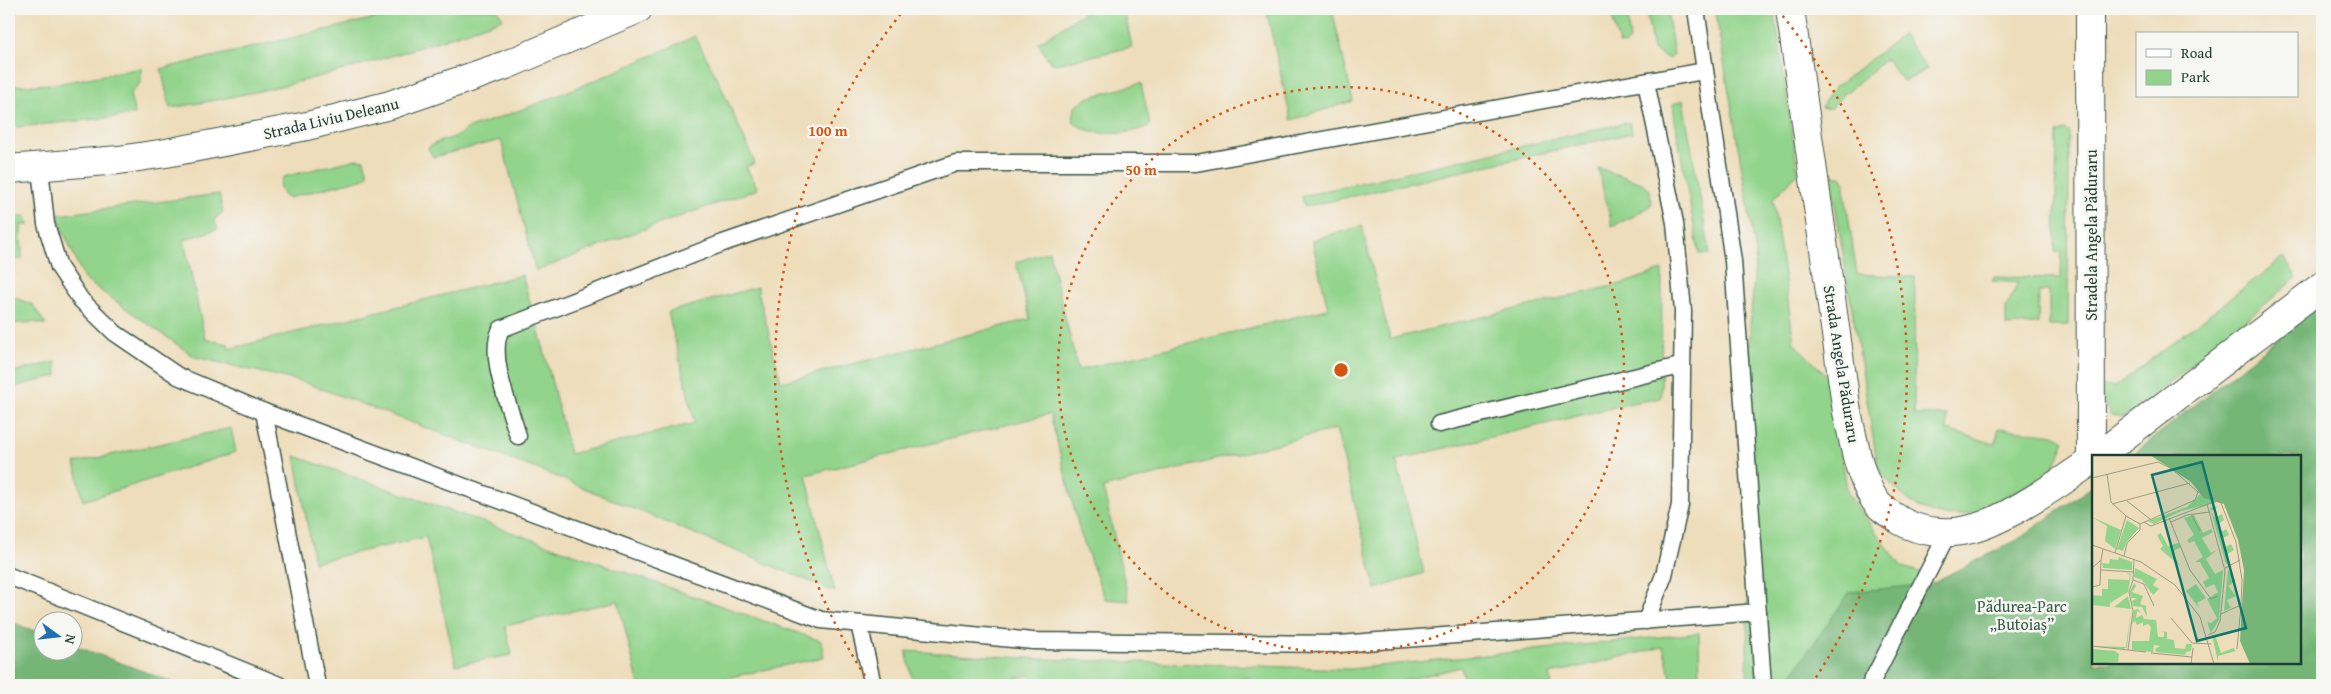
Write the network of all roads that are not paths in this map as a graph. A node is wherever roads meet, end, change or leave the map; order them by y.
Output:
1 (638, 9) edge
2 (1696, 9) edge
3 (1790, 9) edge
4 (2090, 9) edge
5 (1704, 72) junction
6 (1646, 82) junction
7 (40, 168) junction
8 (9, 169) edge
9 (2322, 286) edge
10 (1680, 366) junction
11 (264, 412) junction
12 (1439, 424) dead end
13 (518, 436) dead end
14 (2094, 455) edge
15 (2099, 455) edge
16 (2092, 460) edge
17 (1948, 533) junction
18 (9, 576) edge
19 (1758, 612) junction
20 (1646, 621) junction
21 (860, 624) junction
22 (279, 685) edge
23 (317, 685) edge
24 (873, 685) edge
25 (1763, 685) edge
26 (1870, 685) edge

1 - 7 street, Strada Liviu Deleanu
2 - 5 lane
3 - 17 street, Strada Angela Păduraru
4 - 14 street, Stradela Angela Păduraru
5 - 6 lane
5 - 19 lane
6 - 10 lane
6 - 13 lane
7 - 8 street, Strada Liviu Deleanu
7 - 11 lane
9 - 15 street, Strada Angela Păduraru
10 - 12 lane
10 - 20 lane
11 - 21 lane
11 - 23 lane
16 - 17 street, Strada Angela Păduraru
17 - 26 lane
18 - 22 lane
19 - 20 lane
19 - 25 lane
20 - 21 lane
21 - 24 lane

